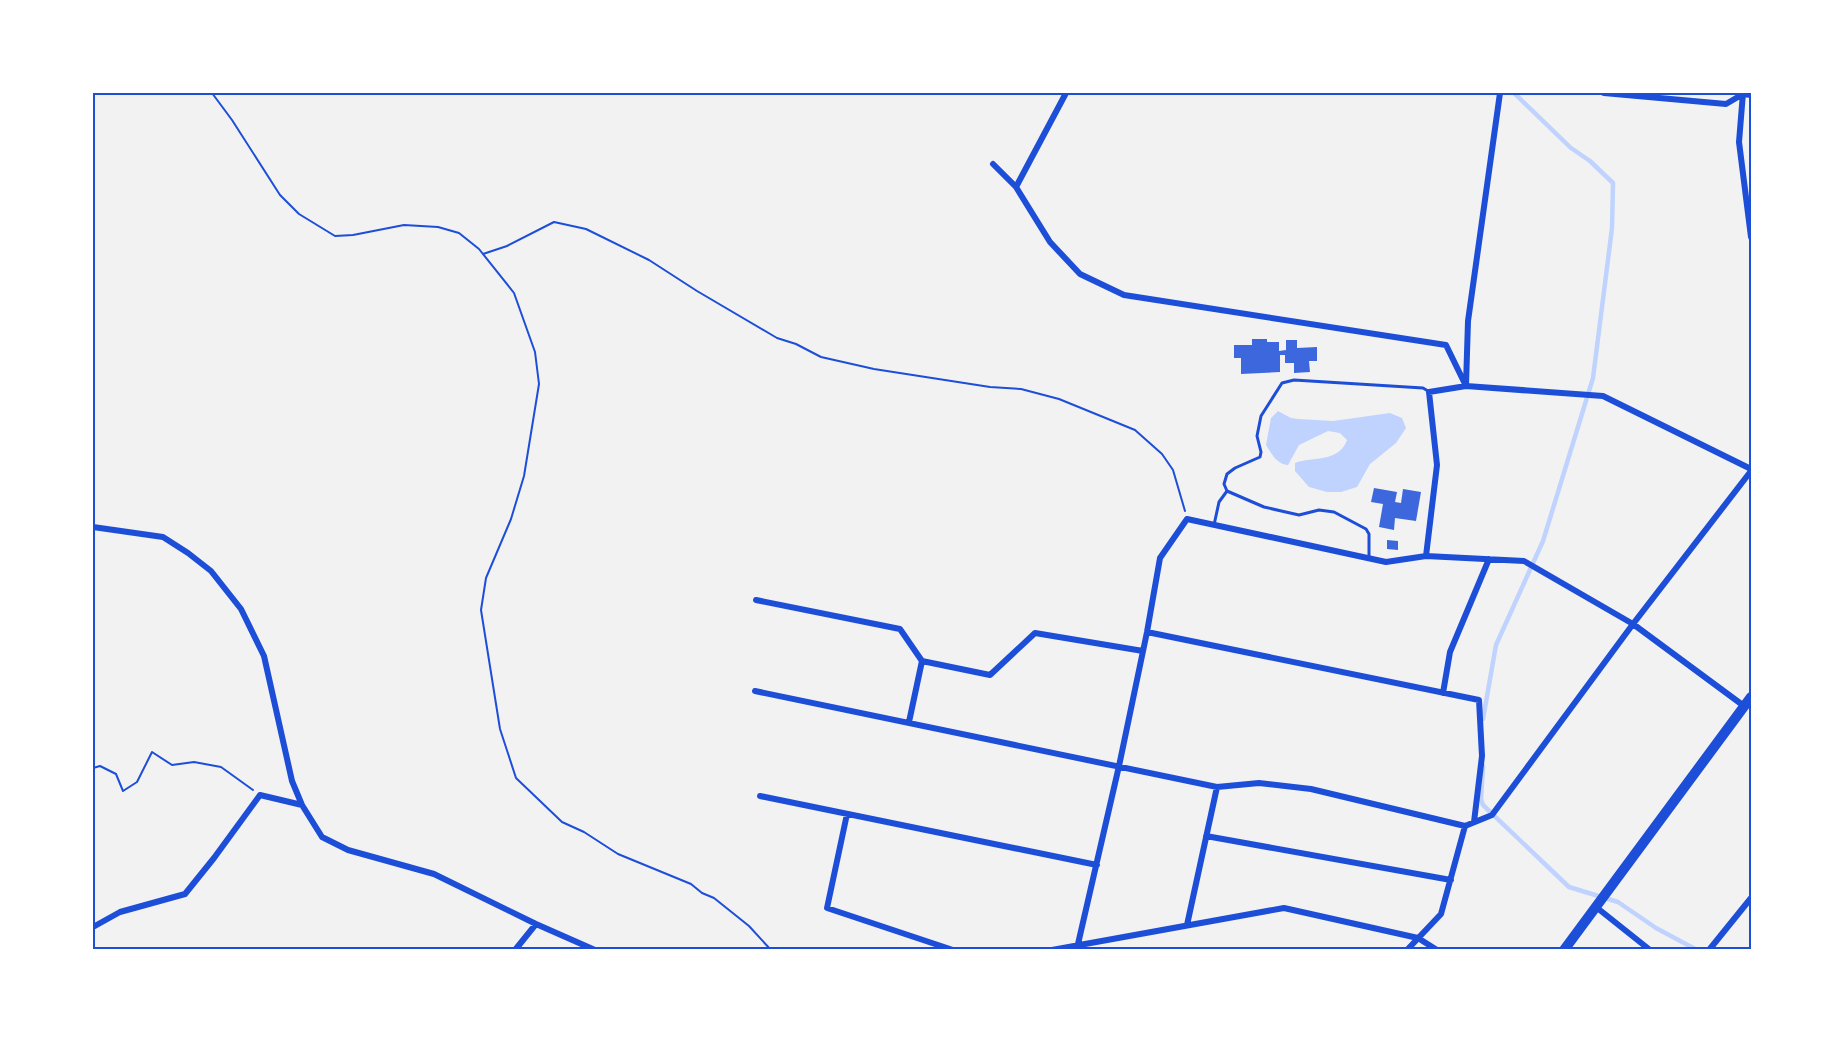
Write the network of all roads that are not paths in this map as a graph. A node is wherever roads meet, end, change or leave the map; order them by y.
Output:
1 (1066, 93) edge
2 (1500, 93) edge
3 (1604, 93) edge
4 (1746, 94) edge
5 (993, 164) dead end
6 (1016, 187) junction
7 (1749, 215) edge
8 (1751, 237) edge
9 (1466, 386) junction
10 (1429, 392) junction
11 (1751, 470) edge
12 (1227, 491) junction
13 (1214, 525) junction
14 (93, 527) edge
15 (1426, 556) junction
16 (1368, 558) junction
17 (1489, 559) junction
18 (756, 600) dead end
19 (1633, 624) junction
20 (1147, 632) junction
21 (1143, 651) junction
22 (922, 661) junction
23 (755, 691) dead end
24 (1443, 693) junction
25 (1748, 702) edge
26 (909, 722) junction
27 (1119, 766) junction
28 (1217, 787) junction
29 (760, 796) dead end
30 (302, 805) junction
31 (847, 814) junction
32 (1474, 822) junction
33 (1465, 826) junction
34 (1206, 836) junction
35 (1097, 866) junction
36 (1451, 880) junction
37 (1751, 898) edge
38 (1596, 907) junction
39 (1748, 908) edge
40 (536, 924) junction
41 (1187, 925) junction
42 (93, 927) edge
43 (1418, 938) junction
44 (1078, 944) junction
45 (586, 948) edge
46 (515, 950) edge
47 (595, 950) edge
48 (953, 950) edge
49 (1052, 950) edge
50 (1407, 950) edge
51 (1437, 950) edge
52 (1564, 950) edge
53 (1650, 950) edge
54 (1709, 950) edge

1 - 6 street
2 - 9 street
3 - 4 street
4 - 7 street
5 - 6 street
6 - 9 street
7 - 8 street
9 - 10 street
9 - 11 street
10 - 12 lane
10 - 15 street
11 - 19 street
12 - 13 lane
12 - 16 lane
13 - 16 street
13 - 20 street
14 - 30 street
15 - 16 street
15 - 17 street
17 - 19 street
17 - 24 street
18 - 22 street
19 - 25 street
19 - 32 street
20 - 21 street
20 - 24 street
21 - 22 street
21 - 27 street
22 - 26 street
23 - 26 street
24 - 32 street
25 - 38 main road
26 - 27 street
27 - 28 street
27 - 35 street
28 - 33 street
28 - 34 street
29 - 31 street
30 - 40 street
30 - 42 street
31 - 35 street
31 - 48 street
32 - 33 street
33 - 36 street
34 - 36 street
34 - 41 street
35 - 44 street
36 - 43 street
37 - 39 street
38 - 52 main road
38 - 53 street
39 - 54 street
40 - 45 street
40 - 46 street
41 - 43 street
41 - 44 street
43 - 50 street
43 - 51 street
44 - 49 street
45 - 47 street

